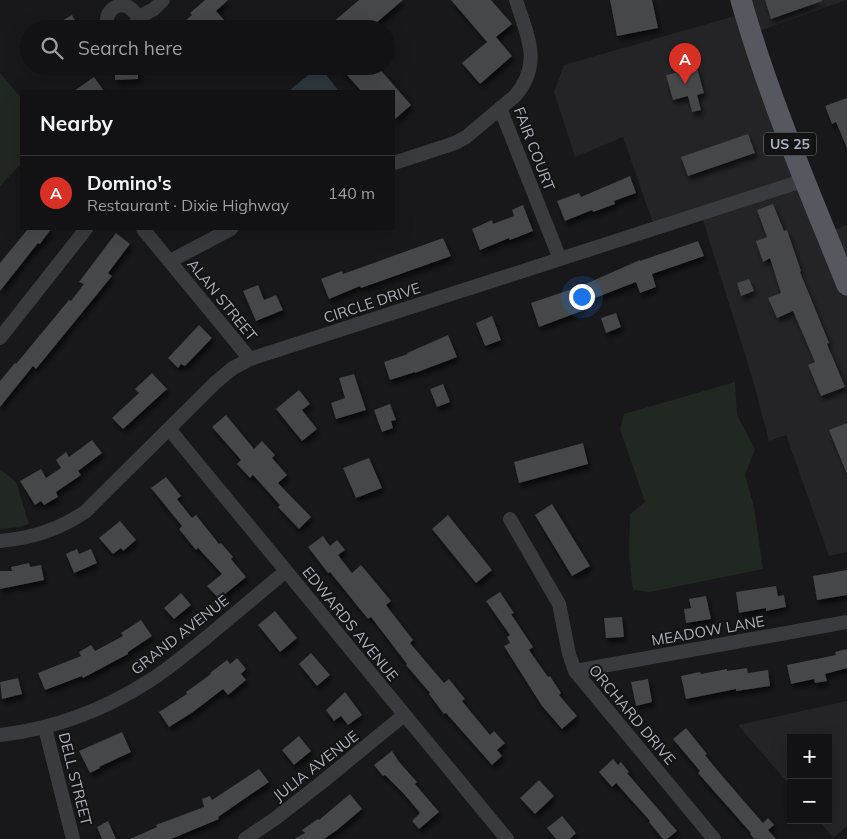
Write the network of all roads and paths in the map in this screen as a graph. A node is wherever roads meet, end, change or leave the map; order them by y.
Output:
1 (163, 0) edge
2 (516, 0) edge
3 (742, 0) edge
4 (107, 20) edge
5 (134, 20) edge
6 (140, 20) edge
7 (500, 108) junction
8 (395, 163) edge
9 (805, 180) junction
10 (85, 230) edge
11 (144, 230) edge
12 (229, 230) edge
13 (560, 259) junction
14 (170, 262) junction
15 (847, 285) edge
16 (0, 338) edge
17 (250, 359) junction
18 (169, 428) junction
19 (510, 519) dead end
20 (0, 540) edge
21 (286, 571) junction
22 (847, 622) edge
23 (575, 671) junction
24 (404, 715) junction
25 (45, 728) junction
26 (0, 736) edge
27 (247, 838) edge
28 (73, 839) edge
29 (507, 839) edge
30 (714, 839) edge

1 - 6 street
2 - 7 street, FAIR COURT
3 - 9 main road, US 25
4 - 5 street
7 - 8 street
7 - 13 street, FAIR COURT
9 - 13 street, CIRCLE DRIVE
9 - 15 main road, US 25
10 - 16 street
11 - 14 street, ALAN STREET
12 - 14 street
13 - 17 street, CIRCLE DRIVE
14 - 17 street, ALAN STREET
17 - 18 street, CIRCLE DRIVE
18 - 20 street, CIRCLE DRIVE
18 - 21 street, EDWARDS AVENUE
19 - 23 street, ORCHARD DRIVE
21 - 24 street, EDWARDS AVENUE
21 - 25 street, GRAND AVENUE
22 - 23 street, MEADOW LANE
23 - 30 street, ORCHARD DRIVE
24 - 27 street, JULIA AVENUE
24 - 29 street, EDWARDS AVENUE
25 - 26 street, GRAND AVENUE
25 - 28 street, DELL STREET

